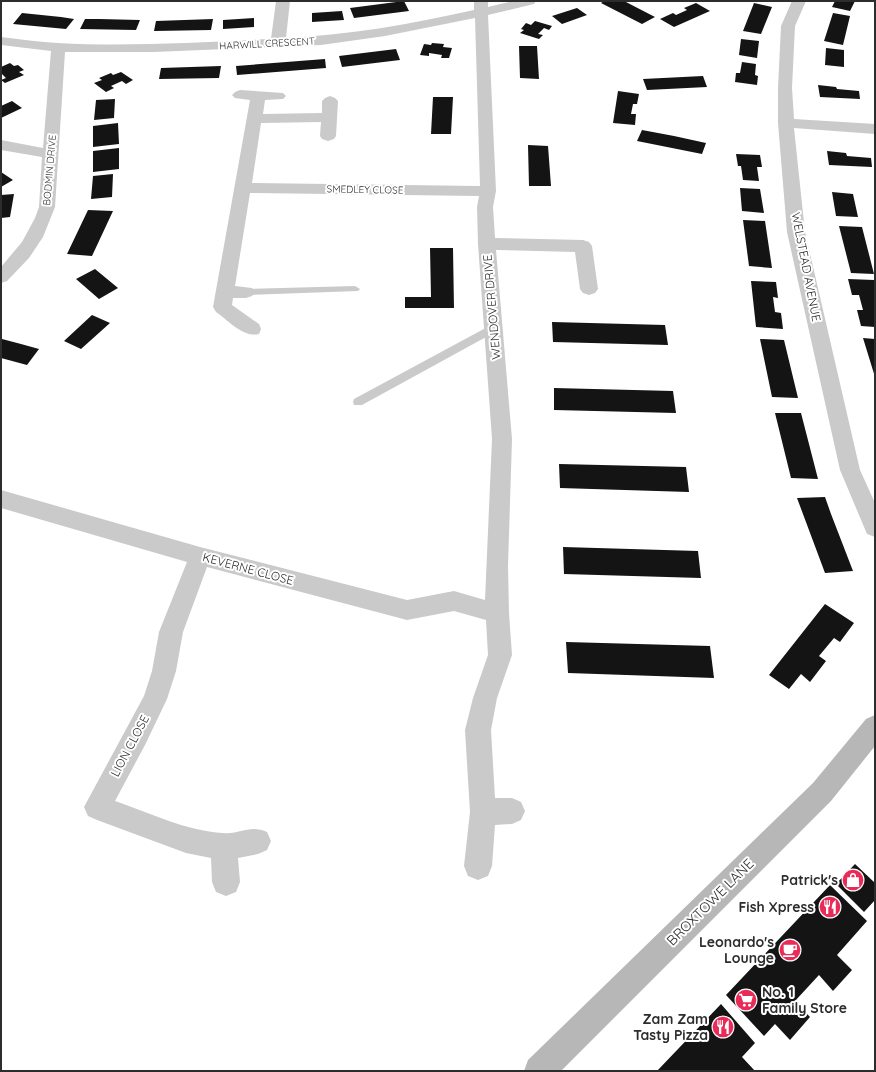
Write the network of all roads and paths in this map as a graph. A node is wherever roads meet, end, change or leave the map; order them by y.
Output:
1 (284, 1) edge
2 (529, 1) edge
3 (799, 1) edge
4 (482, 7) edge
5 (1, 41) edge
6 (278, 43) junction
7 (58, 47) junction
8 (240, 95) dead end
9 (258, 96) junction
10 (278, 96) dead end
11 (330, 101) dead end
12 (329, 117) junction
13 (253, 119) junction
14 (786, 124) junction
15 (875, 129) edge
16 (328, 136) dead end
17 (1, 145) edge
18 (51, 154) junction
19 (243, 188) junction
20 (488, 190) junction
21 (487, 244) junction
22 (1, 278) edge
23 (355, 289) dead end
24 (589, 289) dead end
25 (225, 292) junction
26 (246, 292) joint
27 (493, 328) junction
28 (252, 329) dead end
29 (358, 402) dead end
30 (1, 499) edge
31 (875, 528) edge
32 (200, 556) junction
33 (497, 613) junction
34 (875, 727) edge
35 (512, 811) dead end
36 (483, 812) junction
37 (258, 841) dead end
38 (224, 847) junction
39 (478, 866) dead end
40 (226, 882) dead end
41 (539, 1071) edge

1 - 6 street
2 - 4 street, HARWILL CRESCENT
3 - 14 street, WELSTEAD AVENUE
4 - 6 street, HARWILL CRESCENT
4 - 20 street, WENDOVER DRIVE
5 - 7 street, HARWILL CRESCENT
6 - 7 street, HARWILL CRESCENT
7 - 18 street, BODMIN DRIVE
8 - 9 street
9 - 10 street
9 - 13 street
11 - 12 street
12 - 13 street
12 - 16 street
13 - 19 street
14 - 15 street
14 - 31 street, WELSTEAD AVENUE
17 - 18 street
18 - 22 street, BODMIN DRIVE
19 - 20 street, SMEDLEY CLOSE
19 - 25 street
20 - 21 street, WENDOVER DRIVE
21 - 24 street
21 - 27 street, WENDOVER DRIVE
23 - 26 lane
25 - 26 street
25 - 28 street
27 - 29 lane
27 - 33 street, WENDOVER DRIVE
30 - 32 street, KEVERNE CLOSE
32 - 33 street, KEVERNE CLOSE
32 - 38 street, LION CLOSE
33 - 36 street, WENDOVER DRIVE
34 - 41 main road, BROXTOWE LANE
35 - 36 street
36 - 39 street, WENDOVER DRIVE
37 - 38 street, LION CLOSE
38 - 40 street

